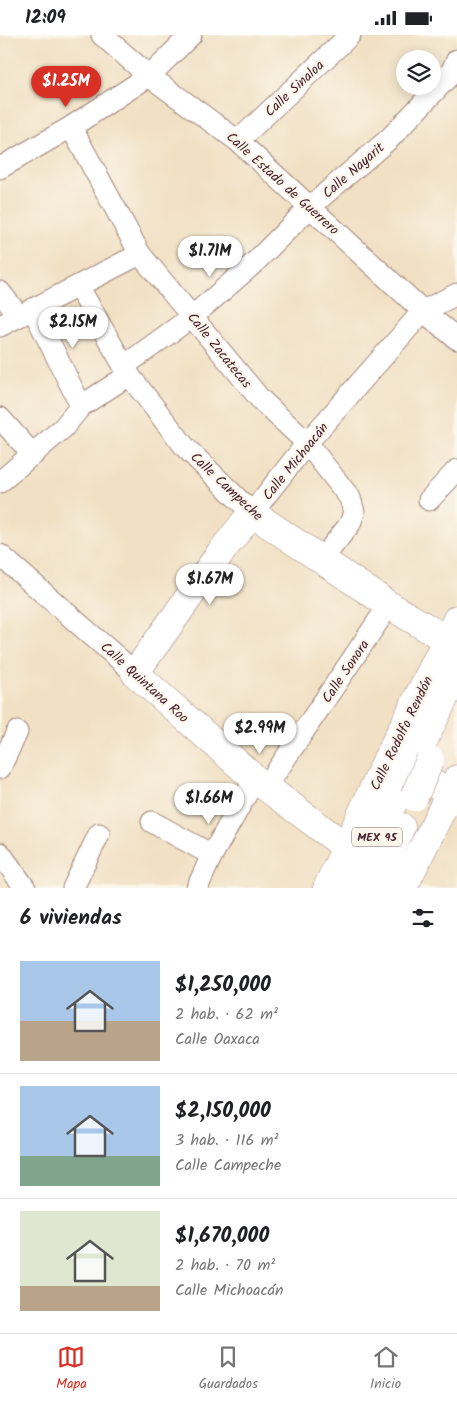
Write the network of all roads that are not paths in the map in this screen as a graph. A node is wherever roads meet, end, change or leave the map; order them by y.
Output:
1 (102, 35) edge
2 (191, 35) edge
3 (350, 35) edge
4 (457, 60) edge
5 (150, 76) junction
6 (71, 127) junction
7 (238, 141) junction
8 (0, 168) edge
9 (311, 206) junction
10 (140, 254) junction
11 (78, 286) junction
12 (0, 292) edge
13 (457, 294) edge
14 (423, 311) junction
15 (193, 316) junction
16 (17, 317) edge
17 (457, 339) edge
18 (126, 370) junction
19 (81, 406) junction
20 (0, 418) edge
21 (308, 443) junction
22 (33, 455) junction
23 (457, 469) edge
24 (0, 482) edge
25 (429, 500) dead end
26 (252, 513) junction
27 (0, 555) edge
28 (322, 559) junction
29 (389, 605) junction
30 (454, 635) edge
31 (457, 672) edge
32 (135, 673) junction
33 (457, 705) edge
34 (17, 732) dead end
35 (423, 757) junction
36 (386, 759) junction
37 (0, 768) edge
38 (261, 783) junction
39 (455, 790) edge
40 (408, 792) junction
41 (152, 822) dead end
42 (99, 834) dead end
43 (0, 853) edge
44 (356, 854) junction
45 (212, 855) junction
46 (25, 888) edge
47 (73, 888) edge
48 (198, 888) edge
49 (326, 888) edge
50 (352, 888) edge
51 (375, 888) edge
52 (403, 888) edge

1 - 5 street, Calle Estado de Guerrero
2 - 5 street
3 - 7 street, Calle Sinaloa
4 - 9 street, Calle Nayarit
5 - 6 street
5 - 7 street, Calle Estado de Guerrero
6 - 8 street
6 - 10 street, Calle Zacatecas
7 - 9 street, Calle Estado de Guerrero
9 - 14 street, Calle Estado de Guerrero
9 - 15 street, Calle Nayarit
10 - 11 street
10 - 15 street, Calle Zacatecas
11 - 16 street
11 - 18 street, Calle Campeche
12 - 16 street
13 - 14 street, Calle Michoacán
14 - 17 street, Calle Estado de Guerrero
14 - 21 street, Calle Michoacán
15 - 18 street, Calle Nayarit
15 - 21 street, Calle Zacatecas
16 - 19 street
18 - 19 street, Calle Nayarit
18 - 26 street, Calle Campeche
19 - 22 street, Calle Nayarit
20 - 22 street
21 - 26 street, Calle Michoacán
21 - 28 street, Calle Zacatecas
22 - 24 street, Calle Nayarit
23 - 25 street
26 - 28 street, Calle Campeche
26 - 32 street, Calle Michoacán
27 - 32 street, Calle Quintana Roo
28 - 29 street, Calle Campeche
29 - 30 street, Calle Campeche
29 - 38 street, Calle Sonora
30 - 36 street, Calle Rodolfo Rendón
31 - 35 street, MEX 95
32 - 38 street, Calle Quintana Roo
33 - 35 street, MEX 95
34 - 37 street
35 - 40 street, MEX 95, bridge
36 - 39 street
36 - 44 street, Calle Rodolfo Rendón
38 - 44 street, Calle Quintana Roo
38 - 45 street, Calle Sonora
39 - 52 street
40 - 44 street, MEX 95
40 - 51 street, MEX 95
41 - 45 street
42 - 47 street
43 - 46 street
44 - 49 street
44 - 50 street, MEX 95
45 - 48 street, Calle Sonora

